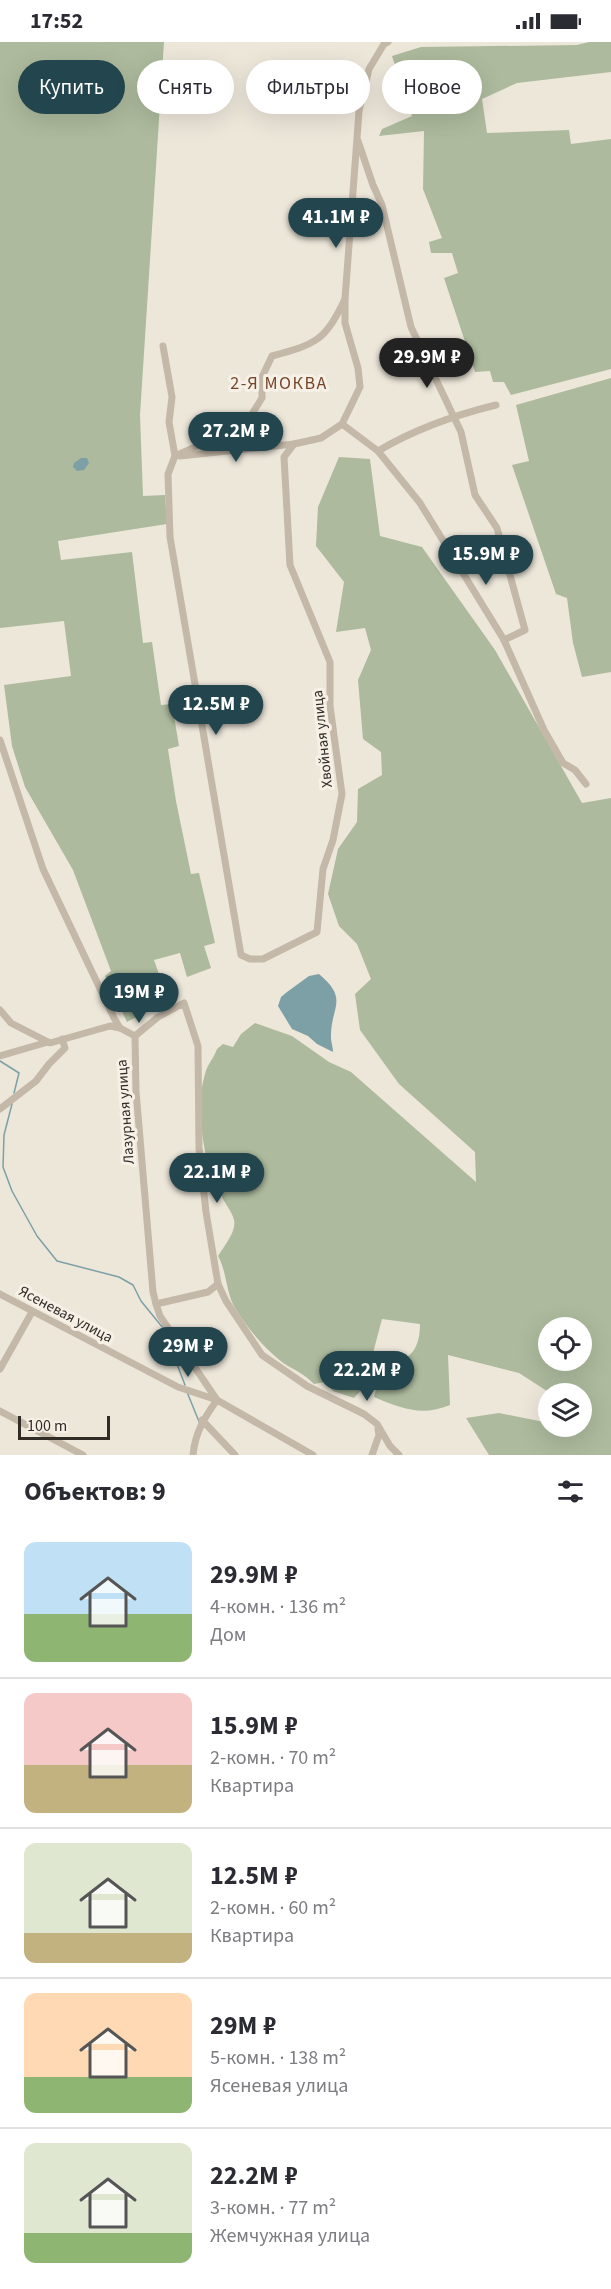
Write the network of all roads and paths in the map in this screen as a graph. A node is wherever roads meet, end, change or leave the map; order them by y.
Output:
1 (388, 42) edge
2 (357, 136) junction
3 (345, 299) junction
4 (163, 346) dead end
5 (496, 405) dead end
6 (453, 416) junction
7 (342, 424) junction
8 (294, 444) junction
9 (378, 451) junction
10 (174, 456) junction
11 (504, 640) junction
12 (0, 740) edge
13 (586, 784) dead end
14 (0, 1010) edge
15 (120, 1028) junction
16 (135, 1036) junction
17 (62, 1039) junction
18 (48, 1042) junction
19 (0, 1056) edge
20 (0, 1109) edge
21 (218, 1284) junction
22 (0, 1294) edge
23 (156, 1304) junction
24 (32, 1312) junction
25 (0, 1370) edge
26 (217, 1400) junction
27 (0, 1411) edge
28 (202, 1420) junction
29 (377, 1424) junction
30 (83, 1455) edge
31 (193, 1455) edge
32 (235, 1455) edge
33 (313, 1455) edge
34 (372, 1455) edge
35 (399, 1455) edge

1 - 2 street
2 - 3 street
2 - 6 street
3 - 7 street
3 - 10 street
4 - 10 street
5 - 6 street
6 - 9 street
6 - 11 street
7 - 8 street
7 - 9 street
8 - 10 street
8 - 10 street, Хвойная улица
9 - 11 street
11 - 13 street
12 - 15 street
14 - 18 street
15 - 16 street
15 - 17 street
16 - 21 street
16 - 23 street, Лазурная улица
17 - 18 street
17 - 20 street
18 - 19 street
21 - 23 street
21 - 29 street
22 - 24 street, Ясеневая улица
23 - 26 street, Лазурная улица
24 - 25 street
24 - 26 street, Ясеневая улица
26 - 28 street
26 - 33 street
27 - 30 street
28 - 31 street
28 - 32 street
29 - 34 street
29 - 35 street

